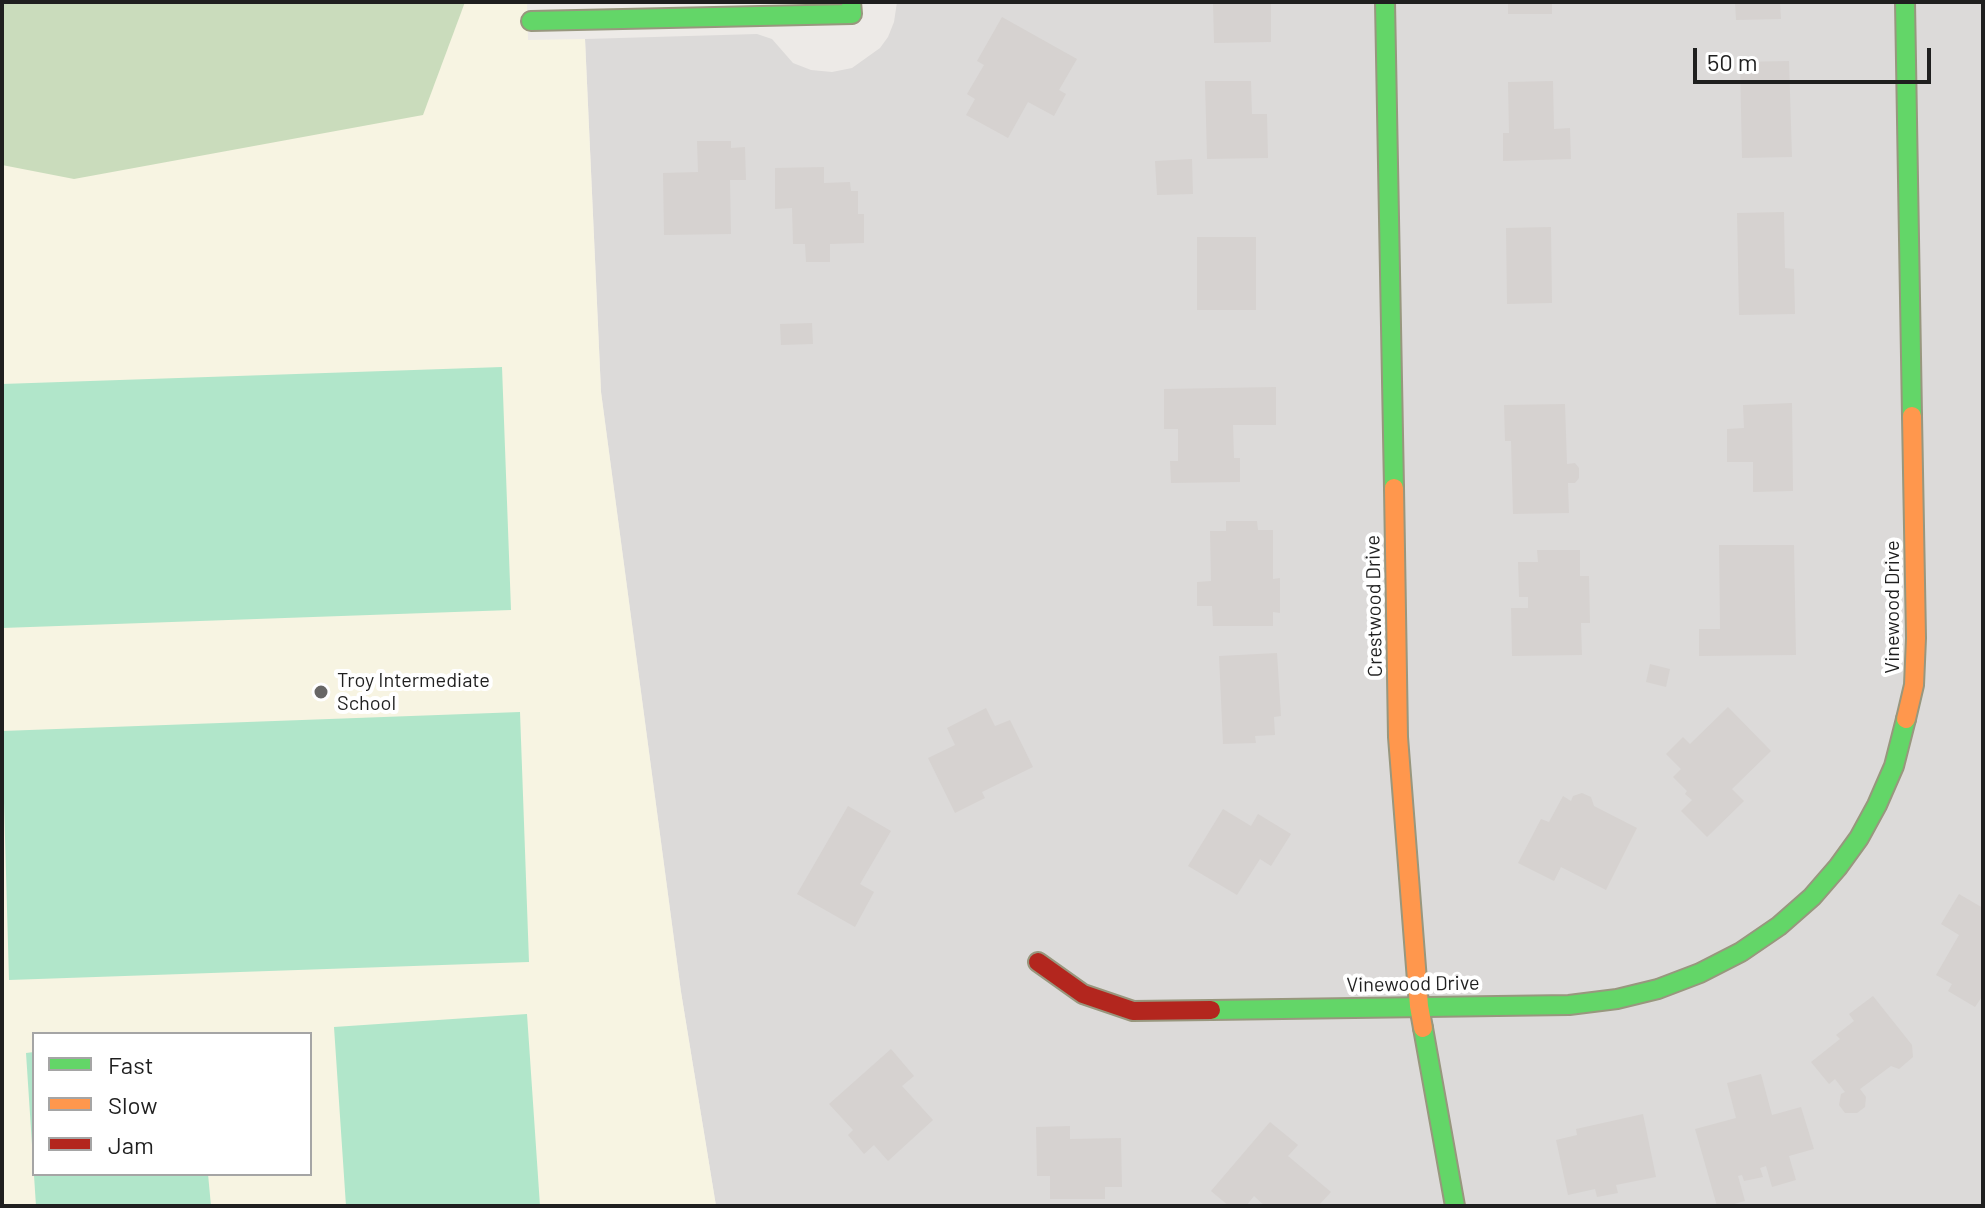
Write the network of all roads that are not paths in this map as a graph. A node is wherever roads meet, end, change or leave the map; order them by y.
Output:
1 (1385, 2) edge
2 (1905, 2) edge
3 (852, 8) edge
4 (531, 21) dead end
5 (1038, 962) dead end
6 (1419, 1006) junction
7 (1455, 1206) edge

1 - 6 street, Crestwood Drive
2 - 6 street, Vinewood Drive
3 - 4 street
5 - 6 street, Vinewood Drive
6 - 7 street, Crestwood Drive

